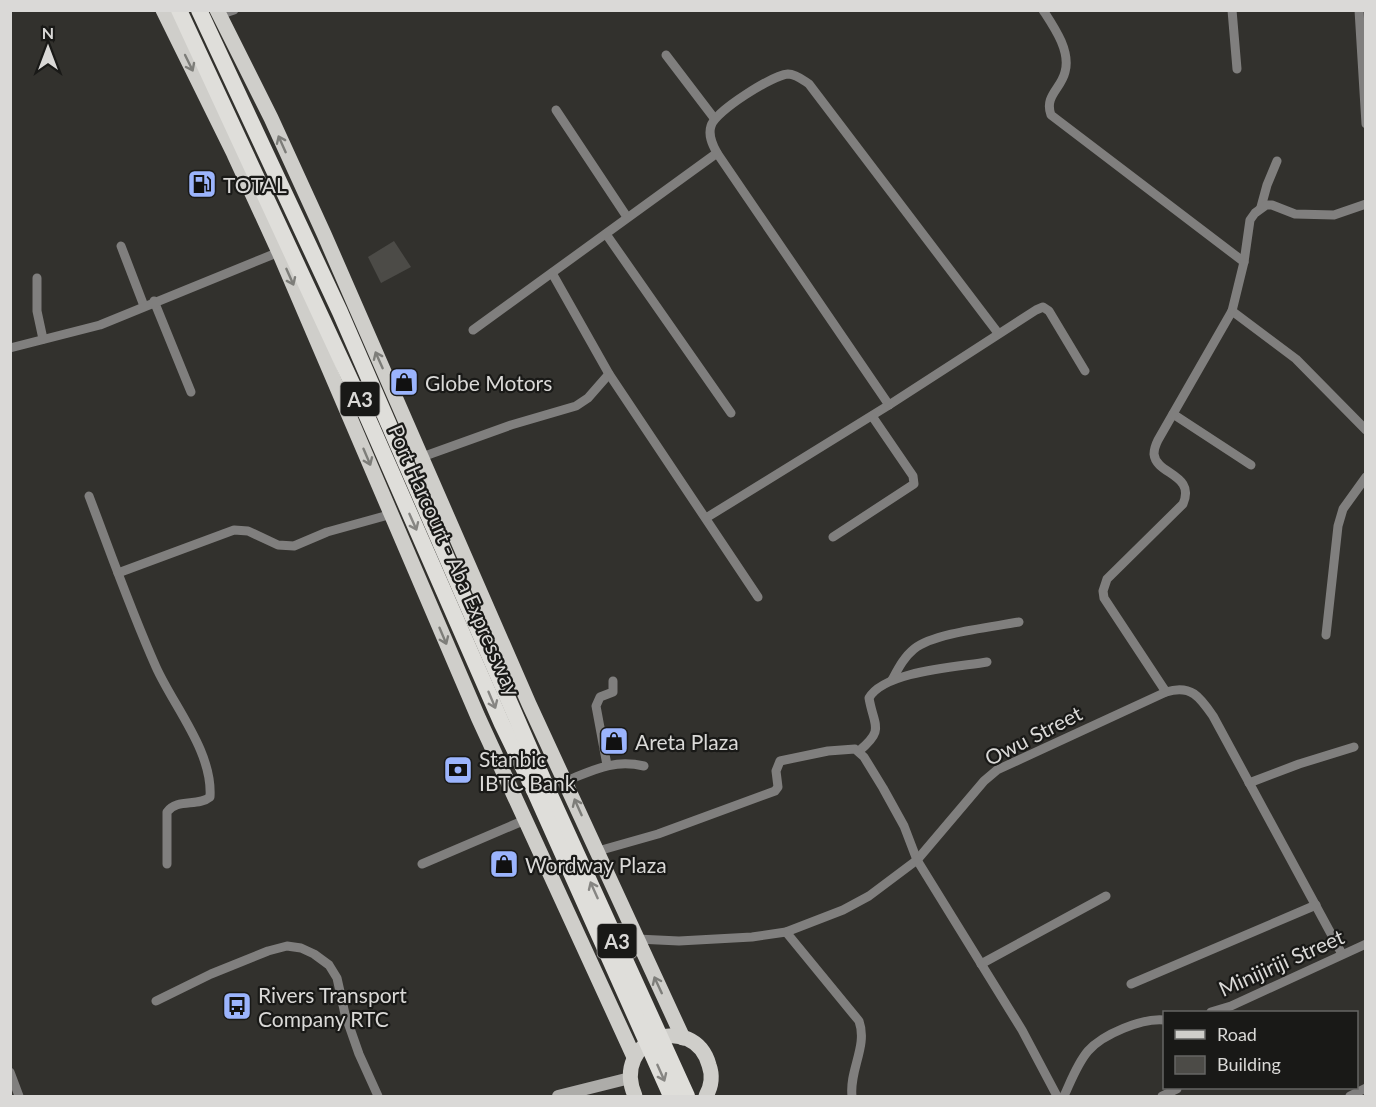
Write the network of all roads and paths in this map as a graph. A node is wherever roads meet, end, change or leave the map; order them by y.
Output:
1 (163, 10) edge
2 (179, 10) edge
3 (199, 10) edge
4 (1043, 10) edge
5 (1232, 10) edge
6 (1359, 10) edge
7 (223, 12) edge
8 (666, 55) dead end
9 (1237, 69) dead end
10 (556, 110) dead end
11 (714, 118) junction
12 (1365, 124) edge
13 (717, 153) junction
14 (1277, 161) dead end
15 (1365, 204) edge
16 (1261, 207) junction
17 (627, 217) junction
18 (606, 234) junction
19 (121, 246) dead end
20 (279, 252) junction
21 (1244, 262) junction
22 (552, 273) junction
23 (37, 278) dead end
24 (154, 302) junction
25 (144, 306) junction
26 (1232, 311) junction
27 (473, 330) dead end
28 (998, 333) junction
29 (43, 339) junction
30 (10, 348) edge
31 (1085, 371) dead end
32 (609, 374) junction
33 (191, 392) dead end
34 (889, 405) junction
35 (731, 412) dead end
36 (1173, 414) junction
37 (872, 416) junction
38 (1365, 430) edge
39 (422, 456) junction
40 (1251, 465) dead end
41 (1365, 477) edge
42 (89, 496) dead end
43 (392, 514) junction
44 (706, 518) junction
45 (833, 537) dead end
46 (118, 573) junction
47 (758, 597) dead end
48 (1019, 622) dead end
49 (1326, 635) dead end
50 (987, 662) dead end
51 (892, 680) junction
52 (613, 681) dead end
53 (1166, 692) junction
54 (1354, 747) dead end
55 (859, 752) junction
56 (607, 765) junction
57 (644, 766) dead end
58 (566, 781) junction
59 (1249, 783) junction
60 (540, 788) junction
61 (525, 820) junction
62 (598, 851) junction
63 (917, 860) junction
64 (167, 864) dead end
65 (422, 864) dead end
66 (1106, 896) dead end
67 (1316, 906) junction
68 (786, 932) junction
69 (637, 939) junction
70 (1365, 944) edge
71 (1342, 954) junction
72 (981, 964) junction
73 (1131, 984) dead end
74 (156, 1002) dead end
75 (1214, 1011) edge
76 (1163, 1020) edge
77 (683, 1038) junction
78 (634, 1058) junction
79 (10, 1072) edge
80 (630, 1078) junction
81 (1365, 1088) edge
82 (1177, 1089) dead end
83 (708, 1095) edge
84 (18, 1096) edge
85 (378, 1096) edge
86 (558, 1096) edge
87 (635, 1096) edge
88 (671, 1096) edge
89 (687, 1096) edge
90 (852, 1096) edge
91 (1057, 1096) edge
92 (1064, 1096) edge
93 (1162, 1096) edge
94 (1350, 1096) edge

1 -> 20 main road
2 -> 60 highway, Port Harcourt - Aba Expressway / A3
3 - 60 highway, Port Harcourt - Aba Expressway / A3
4 - 21 street
5 - 9 street
6 - 12 street
39 -> 7 main road
8 - 11 street
10 - 17 street
11 - 13 street
11 - 28 street
13 - 17 street
13 - 34 street
14 - 16 street
15 - 16 street
16 - 21 street
17 - 18 street
18 - 22 street
18 - 35 street
19 - 25 street
20 - 24 street
20 -> 43 main road
21 - 26 street
22 - 27 street
22 - 32 street
23 - 29 street
24 - 25 street
24 - 33 street
25 - 29 street
26 - 36 street
26 - 38 street
28 - 31 street
28 - 34 street
29 - 30 street
32 - 39 street
32 - 44 street
34 - 37 street
36 - 40 street
36 - 53 street
37 - 44 street
37 - 45 street
39 - 58 main road
41 - 49 street
42 - 46 street
43 - 46 street
43 -> 61 main road
44 - 47 street
46 - 64 street
48 - 51 street
50 - 51 street
51 - 55 street
52 - 56 street
53 - 59 street, Owu Street
53 - 63 street, Owu Street
54 - 59 street
55 - 62 street
55 - 63 street
56 - 57 street
56 - 58 street
62 -> 58 main road
59 - 67 street, Owu Street
60 -> 88 highway, Port Harcourt - Aba Expressway / A3, bridge
89 -> 60 highway, Port Harcourt - Aba Expressway / A3, bridge
61 - 65 street
61 - 78 main road
62 - 69 main road
63 - 68 street, Owu Street
63 - 72 street
66 - 72 street
67 - 71 street, Owu Street
67 - 73 street
68 - 69 street, Owu Street
68 - 90 street
77 -> 69 main road
70 - 71 street, Minijiriji Street
71 - 75 street, Minijiriji Street
72 - 91 street
74 - 85 street
76 - 92 street
77 - 78 main road
77 - 83 main road
78 - 80 main road
79 - 84 street
80 - 86 main road
80 - 87 main road
81 - 94 street
82 - 93 street

